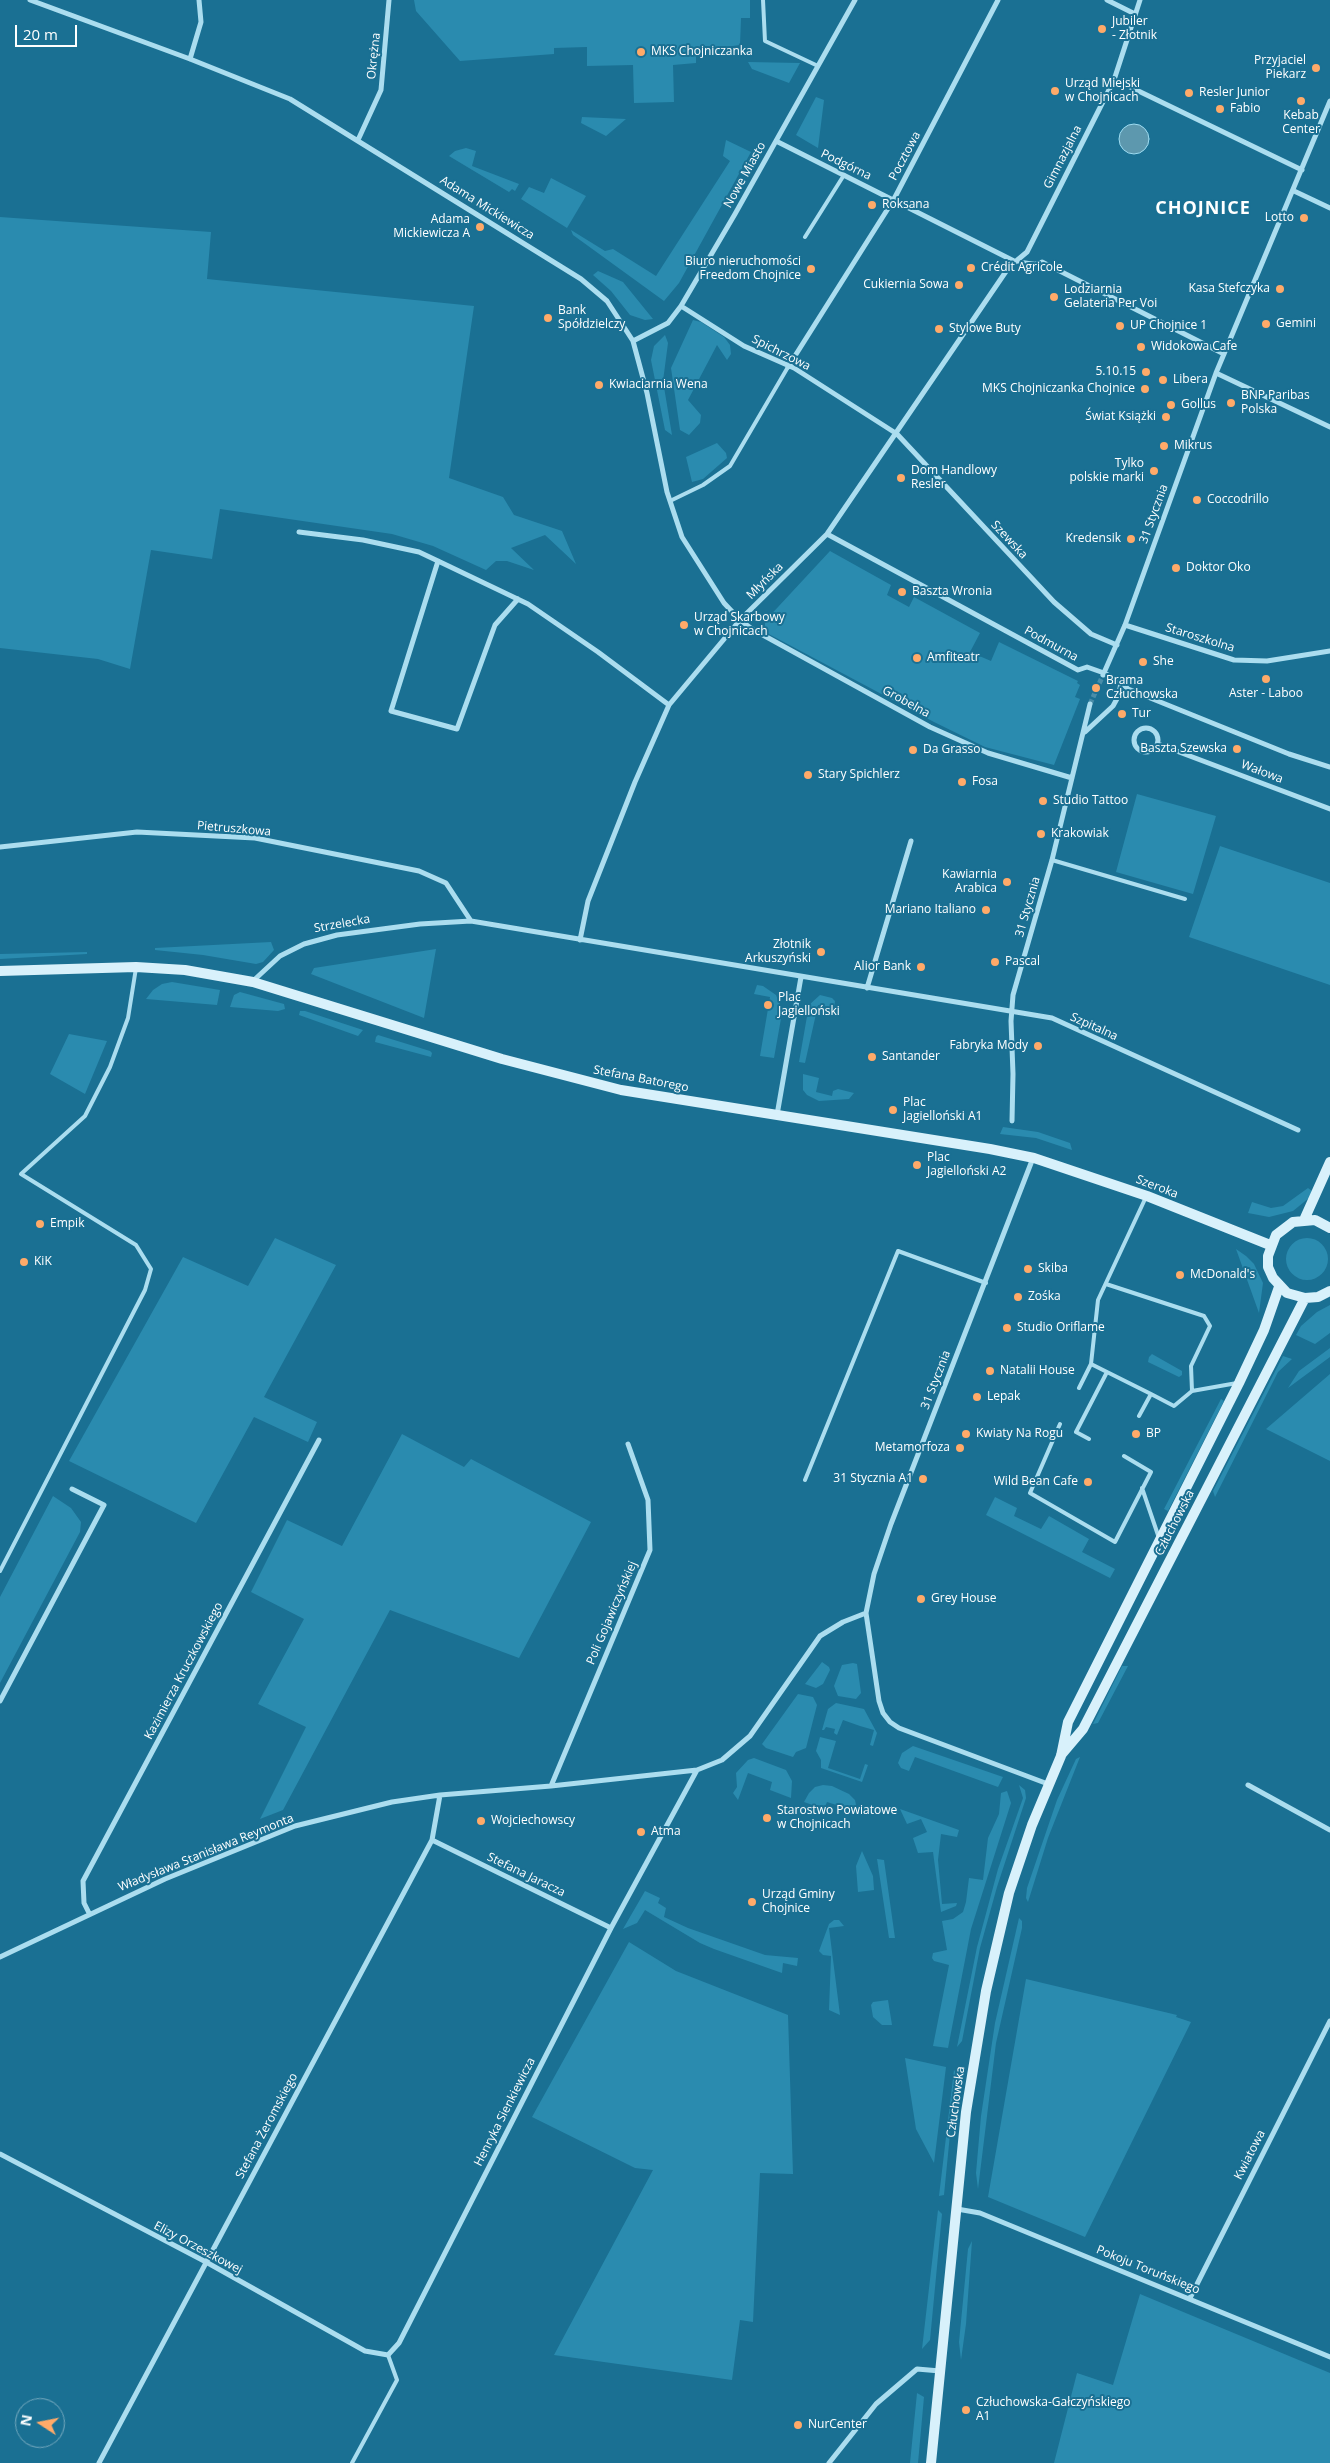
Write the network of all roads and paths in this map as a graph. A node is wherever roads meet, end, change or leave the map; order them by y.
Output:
1 (30, 0) edge
2 (199, 0) edge
3 (389, 0) edge
4 (763, 0) edge
5 (855, 0) edge
6 (998, 0) edge
7 (1107, 0) edge
8 (1140, 0) edge
9 (1135, 14) junction
10 (190, 59) junction
11 (818, 66) junction
12 (1126, 85) dead end
13 (1330, 101) edge
14 (358, 140) junction
15 (776, 141) junction
16 (1302, 170) junction
17 (844, 175) junction
18 (1294, 191) junction
19 (894, 198) junction
20 (1330, 208) edge
21 (805, 237) dead end
22 (1014, 261) junction
23 (1036, 264) joint
24 (681, 306) junction
25 (633, 341) junction
26 (1223, 357) junction
27 (788, 366) junction
28 (1216, 373) junction
29 (1330, 427) edge
30 (897, 434) junction
31 (670, 501) junction
32 (298, 532) dead end
33 (827, 534) junction
34 (438, 561) junction
35 (518, 599) junction
36 (740, 620) junction
37 (1125, 625) junction
38 (1117, 645) junction
39 (1330, 651) edge
40 (1103, 674) junction
41 (1121, 682) junction
42 (1090, 704) tunnel mouth
43 (669, 705) junction
44 (1085, 732) junction
45 (1158, 744) junction
46 (1330, 767) edge
47 (1072, 778) junction
48 (1330, 809) edge
49 (911, 841) dead end
50 (0, 847) edge
51 (1052, 860) junction
52 (1185, 899) dead end
53 (471, 921) junction
54 (580, 940) junction
55 (136, 967) junction
56 (0, 971) edge
57 (800, 977) junction
58 (252, 982) junction
59 (867, 988) junction
60 (1011, 1012) junction
61 (777, 1115) junction
62 (1012, 1121) dead end
63 (1298, 1130) dead end
64 (1034, 1158) junction
65 (1330, 1162) edge
66 (1147, 1196) junction
67 (1304, 1220) junction
68 (1330, 1228) edge
69 (1270, 1244) junction
70 (986, 1283) junction
71 (1106, 1284) junction
72 (1280, 1287) junction
73 (1330, 1291) edge
74 (1305, 1298) junction
75 (1091, 1364) junction
76 (1107, 1372) junction
77 (1239, 1383) junction
78 (1079, 1388) dead end
79 (1192, 1391) junction
80 (1151, 1394) junction
81 (1139, 1416) dead end
82 (1060, 1424) dead end
83 (1090, 1439) dead end
84 (319, 1440) dead end
85 (628, 1444) dead end
86 (1124, 1456) dead end
87 (805, 1480) dead end
88 (1142, 1488) junction
89 (72, 1489) dead end
90 (1160, 1542) junction
91 (0, 1571) edge
92 (866, 1613) junction
93 (0, 1701) edge
94 (1061, 1756) junction
95 (698, 1770) junction
96 (1048, 1784) junction
97 (1248, 1784) dead end
98 (551, 1786) junction
99 (440, 1795) junction
100 (1330, 1830) edge
101 (432, 1840) junction
102 (89, 1913) junction
103 (611, 1928) junction
104 (0, 1957) edge
105 (1330, 2021) edge
106 (0, 2154) edge
107 (956, 2209) junction
108 (206, 2262) junction
109 (1190, 2298) junction
110 (388, 2354) junction
111 (1330, 2356) edge
112 (940, 2372) junction
113 (100, 2463) edge
114 (352, 2463) edge
115 (829, 2463) edge
116 (932, 2463) edge

1 - 10 street, Adama Mickiewicza
2 - 10 street
3 - 14 street, Okrężna
4 - 11 lane
5 - 11 street, Nowe Miasto
6 - 19 street, Pocztowa
7 - 9 street
8 - 9 street, Gimnazjalna
9 - 22 street, Gimnazjalna
10 - 14 street, Adama Mickiewicza
11 - 15 street, Nowe Miasto
12 - 16 street
13 - 16 street, 31 Stycznia
14 - 25 street, Adama Mickiewicza
15 - 17 street, Podgórna
15 - 24 street, Nowe Miasto
16 - 18 street, 31 Stycznia
17 - 19 street, Podgórna
17 - 21 lane
18 - 20 street
18 - 26 street, 31 Stycznia
19 - 22 street, Podgórna
19 - 27 street, Pocztowa
22 - 23 lane
22 - 30 street, Młyńska
23 - 26 street
24 - 25 street, Nowe Miasto
24 - 27 street, Spichrzowa
25 - 31 street, Adama Mickiewicza
26 - 28 street, 31 Stycznia
27 - 30 street, Spichrzowa
27 - 31 lane
28 - 29 street
28 - 37 street, 31 Stycznia
30 - 33 street, Młyńska
30 - 38 street, Szewska
31 - 36 street, Adama Mickiewicza
32 - 34 street
33 - 36 street, Młyńska
33 - 40 street, Podmurna
34 - 35 street
34 - 35 street
35 - 43 street
36 - 43 street, Młyńska
36 - 47 street, Grobelna
37 - 38 street, 31 Stycznia
37 - 39 street, Staroszkolna
38 - 40 street, 31 Stycznia
40 - 41 street, Podmurna
41 - 44 street
41 - 46 street, Podmurna
42 - 44 street, 31 Stycznia
43 - 54 street, Młyńska
44 - 47 street, 31 Stycznia
45 - 45 street, Wałowa
45 - 48 street, Wałowa
47 - 51 street, 31 Stycznia
49 - 59 street
50 - 53 street, Pietruszkowa
51 - 52 lane
51 - 60 street, 31 Stycznia
53 - 54 street, Strzelecka
53 - 58 street, Strzelecka
54 - 57 street
55 - 56 main road
55 - 58 main road
55 - 91 lane
57 - 59 street
57 - 61 street
58 - 61 main road, Stefana Batorego
59 - 60 street, Szpitalna
60 - 62 street, 31 Stycznia
60 - 63 street, Szpitalna
61 - 64 main road, Stefana Batorego
64 - 66 main road, Szeroka
64 - 70 street, 31 Stycznia
65 - 67 main road
66 - 69 main road, Szeroka
66 - 71 lane
67 - 68 main road
67 - 69 main road
69 - 72 main road
70 - 87 lane
70 - 92 street, 31 Stycznia
71 - 75 lane
71 - 79 lane
72 - 74 main road
72 - 77 main road, Człuchowska
73 - 74 main road
74 - 94 main road, Człuchowska
75 - 76 lane
75 - 78 lane
76 - 80 lane
76 - 83 lane
77 - 79 lane
77 - 90 main road, Człuchowska
79 - 80 lane
80 - 81 lane
82 - 88 lane
84 - 102 street, Kazimierza Kruczkowskiego
85 - 98 street, Poli Gojawiczyńskiej
86 - 88 lane
88 - 90 lane
89 - 93 street
90 - 94 main road, Człuchowska
92 - 95 street
92 - 96 street, 31 Stycznia
94 - 96 main road, Człuchowska
95 - 98 street, Władysława Stanisława Reymonta
95 - 103 street, Henryka Sienkiewicza
96 - 107 main road, Człuchowska
97 - 100 street
98 - 99 street, Władysława Stanisława Reymonta
99 - 101 street, Stefana Żeromskiego
99 - 102 street, Władysława Stanisława Reymonta
101 - 103 street, Stefana Jaracza
101 - 108 street, Stefana Żeromskiego
102 - 104 street, Władysława Stanisława Reymonta
103 - 110 street, Henryka Sienkiewicza
105 - 109 street, Kwiatowa
106 - 108 street, Elizy Orzeszkowej
107 - 109 street, Pokoju Toruńskiego
107 - 112 main road, Człuchowska
108 - 110 street, Elizy Orzeszkowej
108 - 113 street, Stefana Żeromskiego
109 - 111 street, Pokoju Toruńskiego
110 - 114 lane
112 - 115 street
112 - 116 main road, Człuchowska

